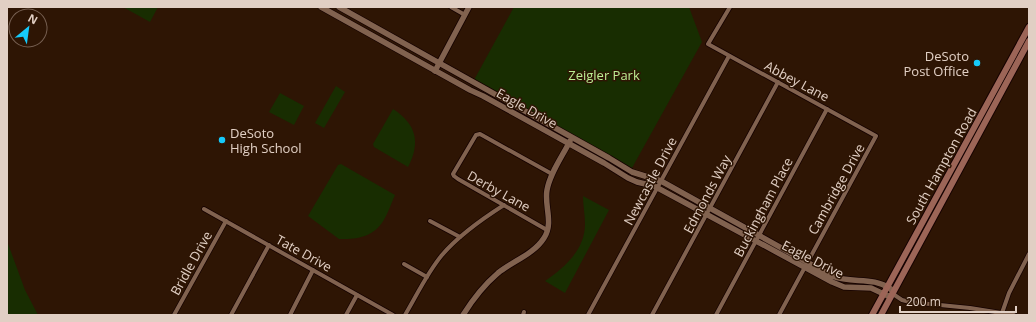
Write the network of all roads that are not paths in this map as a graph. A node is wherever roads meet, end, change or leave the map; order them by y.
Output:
1 (321, 7) edge
2 (338, 7) edge
3 (451, 7) edge
4 (470, 7) edge
5 (730, 7) edge
6 (465, 15) junction
7 (1029, 27) edge
8 (377, 29) junction
9 (373, 36) junction
10 (1029, 41) edge
11 (1018, 54) junction
12 (729, 56) junction
13 (439, 63) junction
14 (435, 71) junction
15 (778, 82) junction
16 (477, 84) junction
17 (472, 92) junction
18 (828, 109) junction
19 (983, 111) junction
20 (990, 114) junction
21 (520, 117) junction
22 (557, 129) junction
23 (876, 136) joint
24 (572, 137) junction
25 (966, 143) junction
26 (569, 144) junction
27 (972, 147) junction
28 (632, 172) junction
29 (552, 174) junction
30 (628, 178) junction
31 (661, 181) junction
32 (658, 188) junction
33 (504, 205) junction
34 (710, 208) junction
35 (204, 209) dead end
36 (707, 215) junction
37 (925, 218) junction
38 (226, 221) junction
39 (430, 221) dead end
40 (932, 221) junction
41 (547, 230) junction
42 (760, 235) junction
43 (460, 237) junction
44 (756, 241) junction
45 (269, 245) junction
46 (1029, 254) edge
47 (808, 262) junction
48 (404, 264) dead end
49 (804, 268) junction
50 (313, 270) junction
51 (427, 277) junction
52 (888, 287) junction
53 (884, 294) junction
54 (892, 294) junction
55 (358, 295) junction
56 (1002, 313) junction
57 (174, 315) edge
58 (231, 315) edge
59 (290, 315) edge
60 (346, 315) edge
61 (393, 315) edge
62 (405, 315) edge
63 (463, 315) edge
64 (588, 315) edge
65 (652, 315) edge
66 (716, 315) edge
67 (779, 315) edge
68 (872, 315) edge
69 (881, 315) edge
70 (1014, 315) edge

1 - 9 street, Eagle Drive
2 - 8 street, Eagle Drive
3 - 6 street
4 - 6 street
5 - 12 street, Abbey Lane
6 - 13 street
7 - 11 main road, South Hampton Road
8 - 9 street
8 - 13 street, Eagle Drive
9 - 14 street, Eagle Drive
10 - 11 main road, South Hampton Road
11 - 19 main road, South Hampton Road
11 - 20 main road, South Hampton Road
12 - 15 street, Abbey Lane
12 - 31 street, Newcastle Drive
13 - 14 street
13 - 16 street, Eagle Drive
14 - 17 street, Eagle Drive
15 - 18 street, Abbey Lane
15 - 34 street, Edmonds Way
16 - 17 street
16 - 22 street, Eagle Drive
17 - 21 street, Eagle Drive
18 - 23 street, Abbey Lane
18 - 42 street, Buckingham Place
19 - 20 main road
19 - 25 main road, South Hampton Road
20 - 27 main road, South Hampton Road
21 - 22 street
21 - 26 street, Eagle Drive
22 - 24 street, Eagle Drive
23 - 47 street, Cambridge Drive
24 - 26 street
24 - 28 street, Eagle Drive
25 - 27 main road
25 - 37 main road, South Hampton Road
26 - 29 street
26 - 30 street, Eagle Drive
27 - 40 main road, South Hampton Road
28 - 30 street
28 - 31 street, Eagle Drive
29 - 33 street, Derby Lane
29 - 41 street
30 - 32 street, Eagle Drive
31 - 32 street, Newcastle Drive
31 - 34 street, Eagle Drive
32 - 36 street, Eagle Drive
32 - 64 street, Newcastle Drive
33 - 41 street, Derby Lane
33 - 43 street
34 - 36 street, Edmonds Way
34 - 42 street, Eagle Drive
35 - 38 street, Tate Drive
36 - 44 street, Eagle Drive
36 - 65 street, Edmonds Way
37 - 40 main road
37 - 52 main road, South Hampton Road
38 - 45 street, Tate Drive
38 - 57 street, Bridle Drive
39 - 43 street
40 - 54 main road, South Hampton Road
41 - 63 street
42 - 44 street, Buckingham Place
42 - 47 street, Eagle Drive
43 - 51 street
44 - 49 street, Eagle Drive
44 - 66 street, Buckingham Place
45 - 50 street, Tate Drive
45 - 58 street
46 - 56 street
47 - 49 street, Cambridge Drive
47 - 52 street, Eagle Drive
48 - 51 street
49 - 53 street, Eagle Drive
49 - 67 street, Cambridge Drive
50 - 55 street, Tate Drive
50 - 59 street
51 - 62 street
52 - 53 main road, South Hampton Road
52 - 54 street
53 - 54 street, Eagle Drive
53 - 68 main road, South Hampton Road
54 - 56 street
54 - 69 main road, South Hampton Road
55 - 60 street
55 - 61 street, Tate Drive
56 - 70 street

